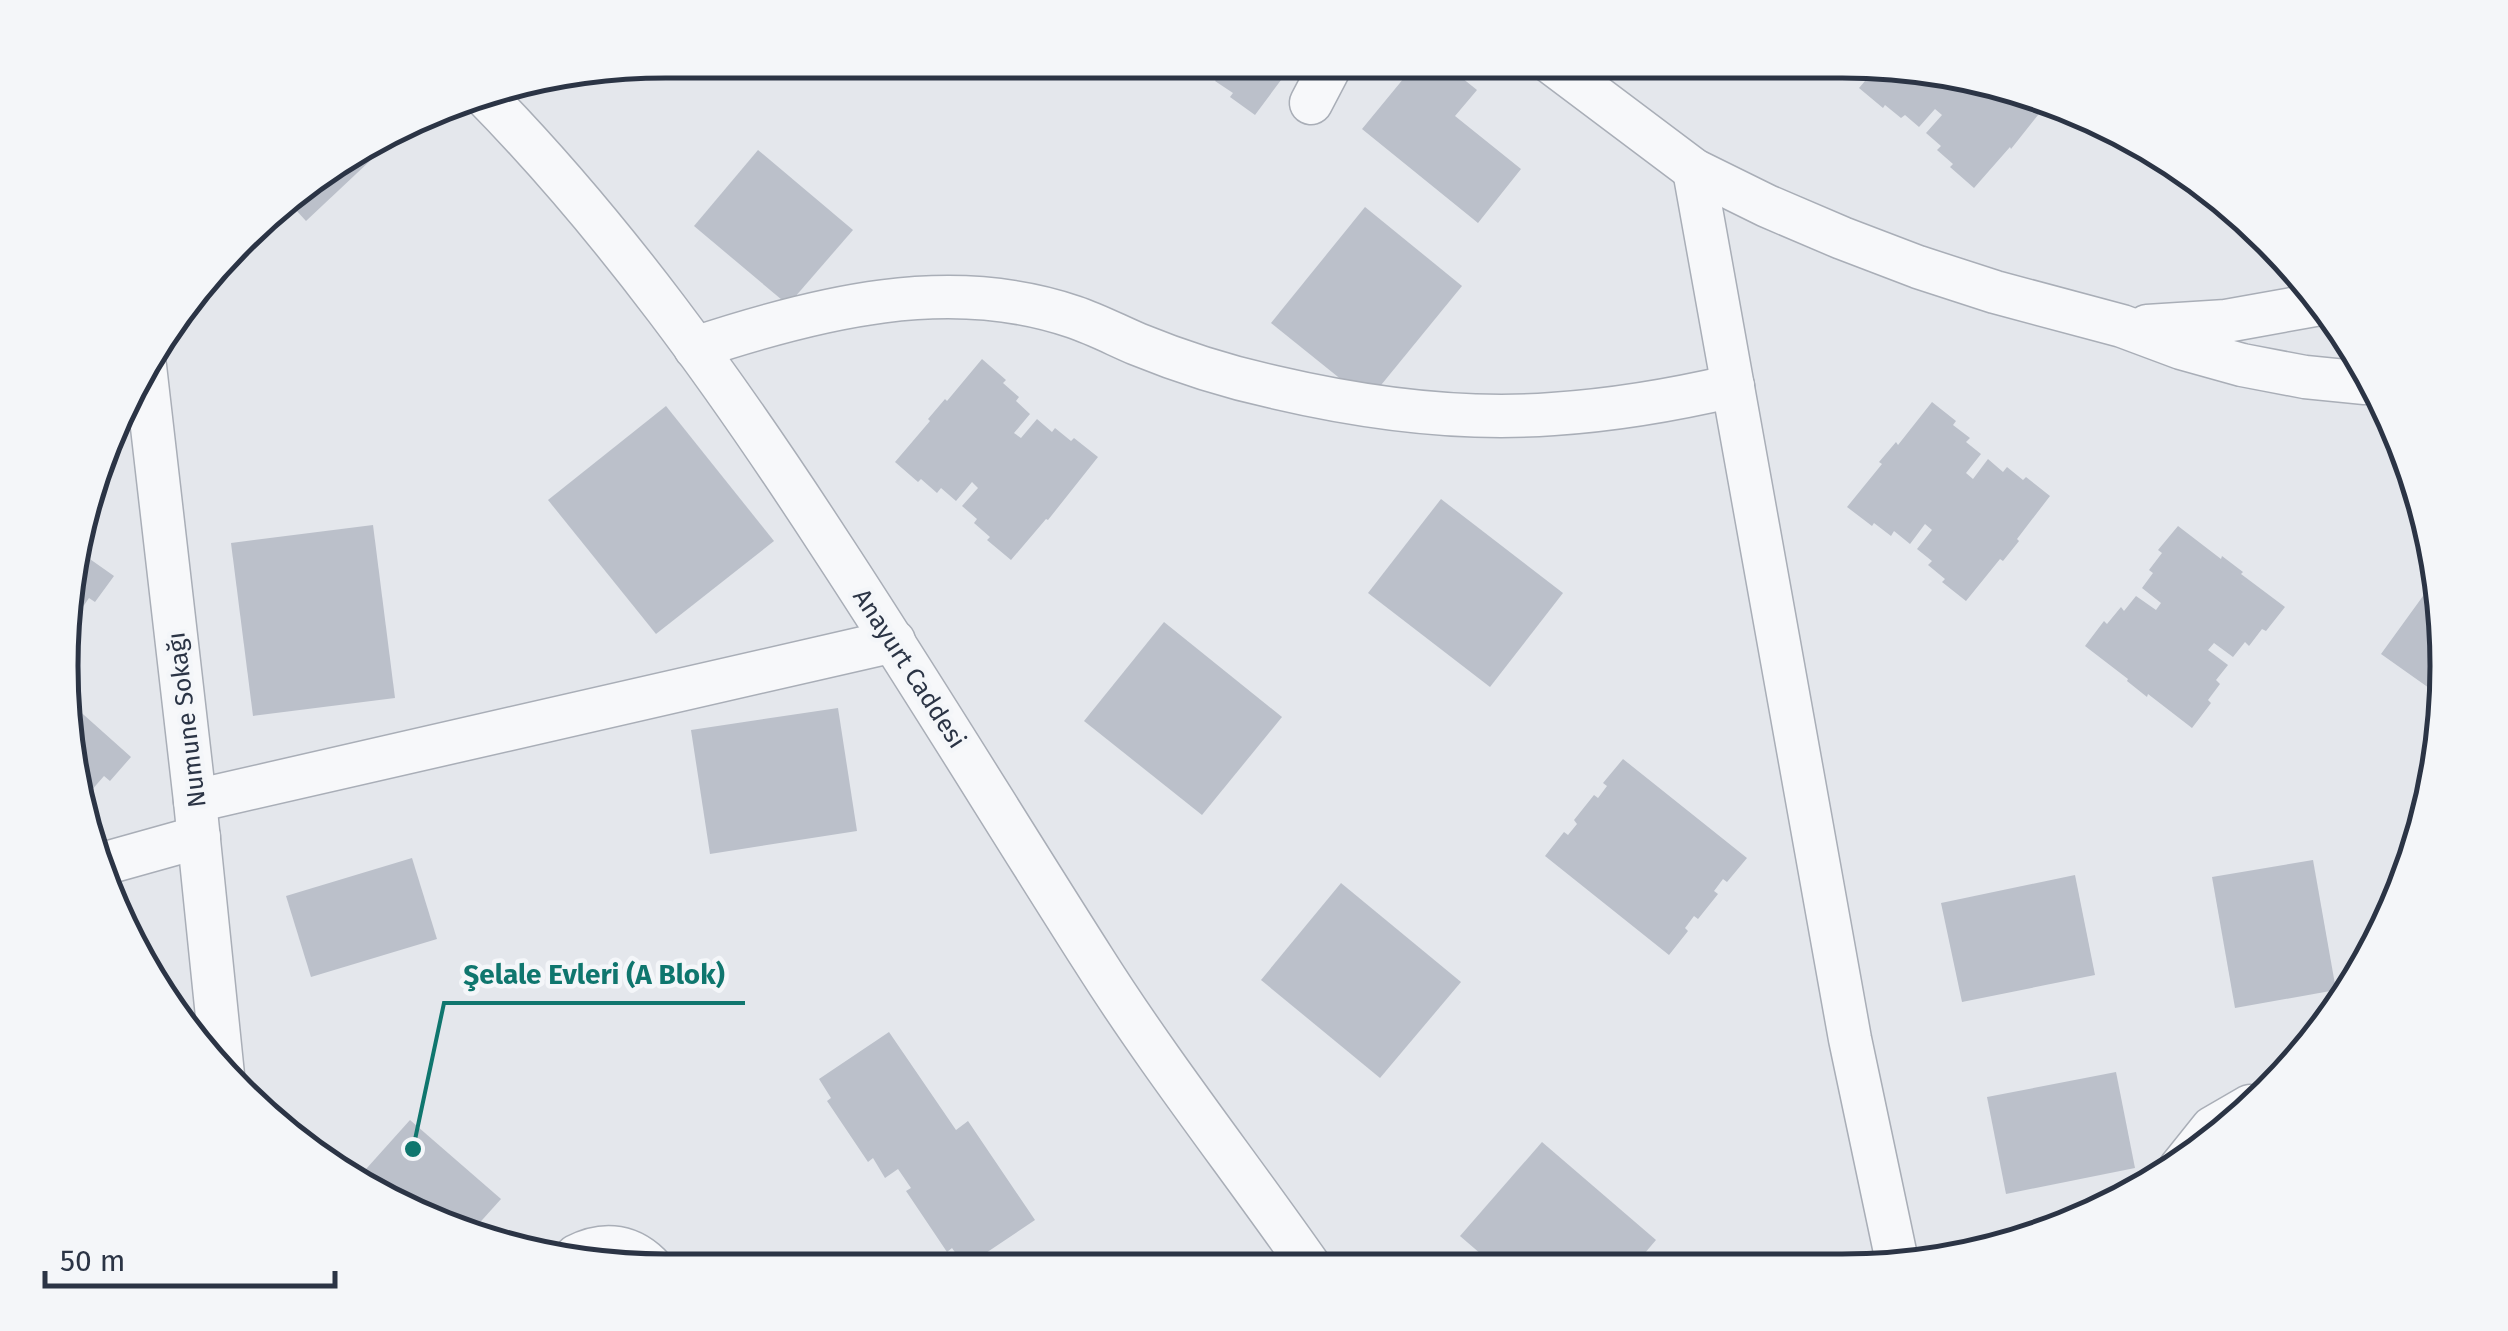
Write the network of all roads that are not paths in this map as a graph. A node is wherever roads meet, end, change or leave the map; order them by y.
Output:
1 (1324, 78) edge
2 (1572, 78) edge
3 (1311, 103) dead end
4 (493, 104) edge
5 (1694, 170) junction
6 (2308, 306) edge
7 (2122, 326) junction
8 (695, 348) junction
9 (2358, 382) edge
10 (1733, 386) junction
11 (147, 387) edge
12 (894, 641) junction
13 (197, 819) junction
14 (111, 860) edge
15 (220, 1050) edge
16 (595, 1249) edge
17 (1895, 1251) edge
18 (634, 1252) edge
19 (1301, 1254) edge

1 - 3 street
2 - 5 street
4 - 8 street, Anayurt Caddesi
5 - 7 street
5 - 10 street
6 - 7 street
7 - 9 street
8 - 10 street
8 - 12 street, Anayurt Caddesi
10 - 17 street
11 - 13 street, Numune Sokağı
12 - 13 street
12 - 19 street, Anayurt Caddesi
13 - 14 street
13 - 15 street, Numune Sokağı
16 - 18 street

